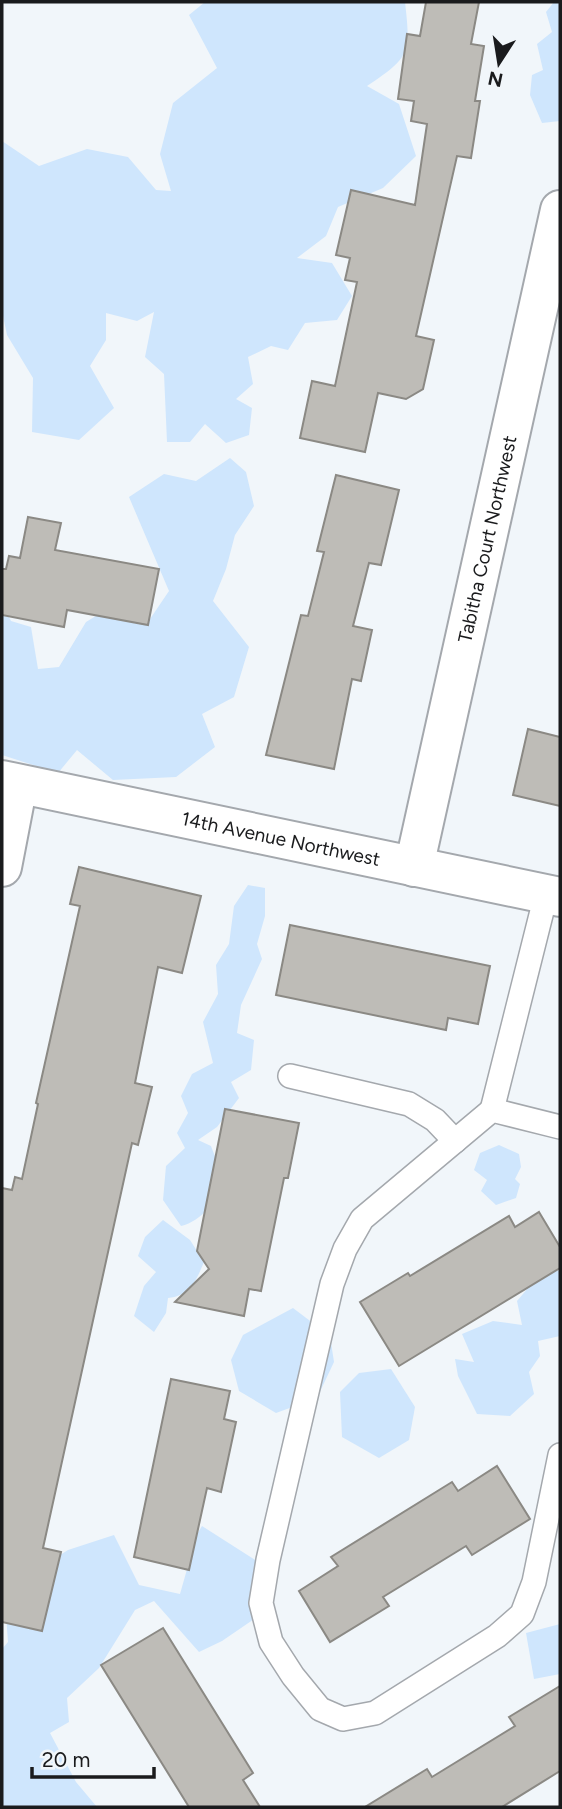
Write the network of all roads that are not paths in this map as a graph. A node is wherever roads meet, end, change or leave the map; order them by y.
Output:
1 (560, 209) edge
2 (10, 782) edge
3 (2, 867) edge
4 (414, 867) junction
5 (553, 896) edge
6 (290, 1076) dead end
7 (492, 1110) junction
8 (560, 1127) edge
9 (455, 1141) junction
10 (560, 1455) edge

1 - 4 street, Tabitha Court Northwest
2 - 3 street
2 - 4 street, 14th Avenue Northwest
4 - 5 street, 14th Avenue Northwest
5 - 7 lane
6 - 9 lane
7 - 8 lane
7 - 9 lane
9 - 10 lane

